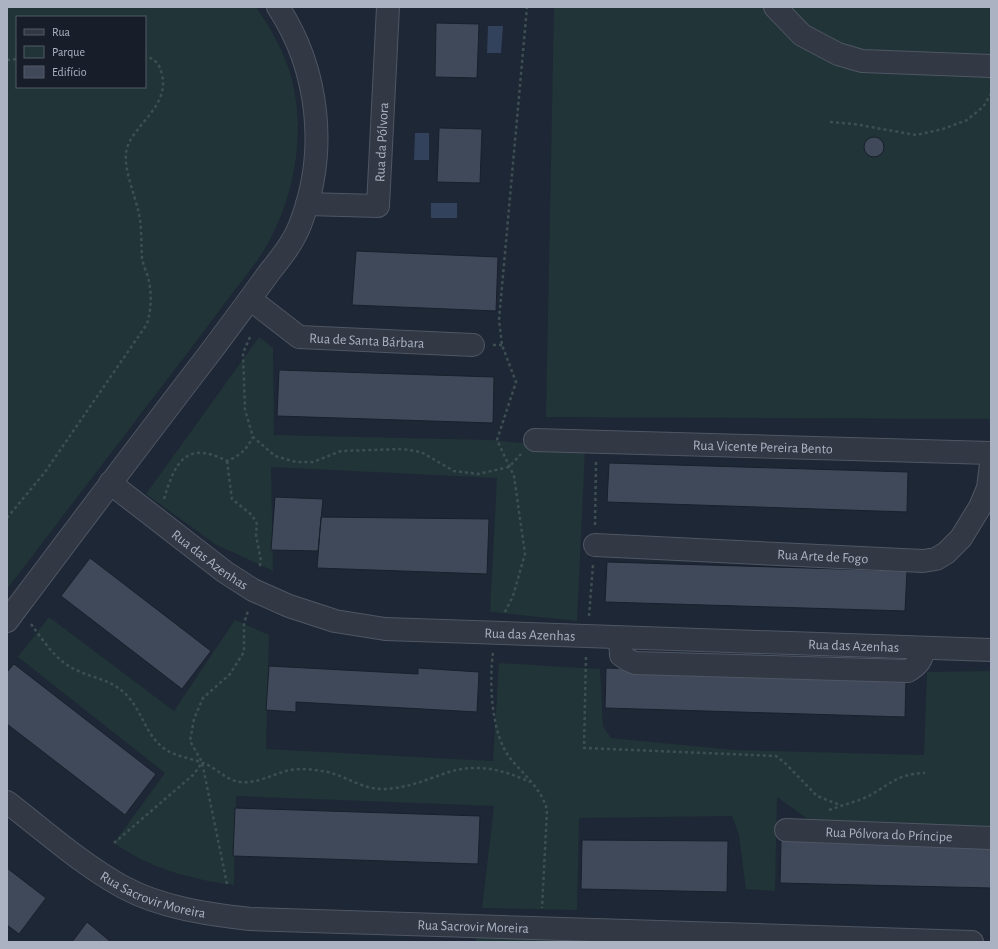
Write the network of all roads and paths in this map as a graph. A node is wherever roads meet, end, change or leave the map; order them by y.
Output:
1 (278, 7) edge
2 (388, 7) edge
3 (527, 7) edge
4 (775, 7) edge
5 (146, 56) edge
6 (991, 66) edge
7 (991, 94) edge
8 (830, 122) dead end
9 (307, 204) junction
10 (257, 305) junction
11 (473, 345) dead end
12 (502, 345) dead end
13 (253, 437) junction
14 (535, 440) joint
15 (991, 453) edge
16 (227, 461) junction
17 (991, 464) edge
18 (110, 483) junction
19 (7, 518) edge
20 (158, 521) junction
21 (595, 545) dead end
22 (253, 590) junction
23 (13, 613) edge
24 (587, 636) junction
25 (991, 650) edge
26 (202, 762) junction
27 (925, 773) dead end
28 (531, 783) dead end
29 (7, 802) edge
30 (840, 805) junction
31 (786, 830) dead end
32 (810, 831) junction
33 (991, 838) edge
34 (114, 843) dead end
35 (227, 884) dead end
36 (569, 936) edge
37 (793, 939) edge
38 (972, 942) edge

1 - 9 street
2 - 9 street, Rua da Pólvora
3 - 12 path
4 - 6 street
5 - 19 path
7 - 8 path
9 - 10 street
10 - 11 street, Rua de Santa Bárbara
10 - 13 path
10 - 18 street
13 - 14 path
13 - 16 path
14 - 15 street, Rua Vicente Pereira Bento
16 - 20 path
16 - 22 path
17 - 21 street, Rua Arte de Fogo
18 - 20 street, Rua das Azenhas
18 - 23 street
20 - 22 street, Rua das Azenhas
22 - 24 street, Rua das Azenhas
22 - 26 path
23 - 26 path
24 - 25 street, Rua das Azenhas
24 - 30 path
26 - 28 path
26 - 34 path
26 - 35 path
27 - 30 path
29 - 36 street, Rua Sacrovir Moreira
30 - 32 path
31 - 32 street, Rua Pólvora do Príncipe
32 - 33 street, Rua Pólvora do Príncipe
36 - 37 street, Rua Sacrovir Moreira
37 - 38 street, Rua Sacrovir Moreira

